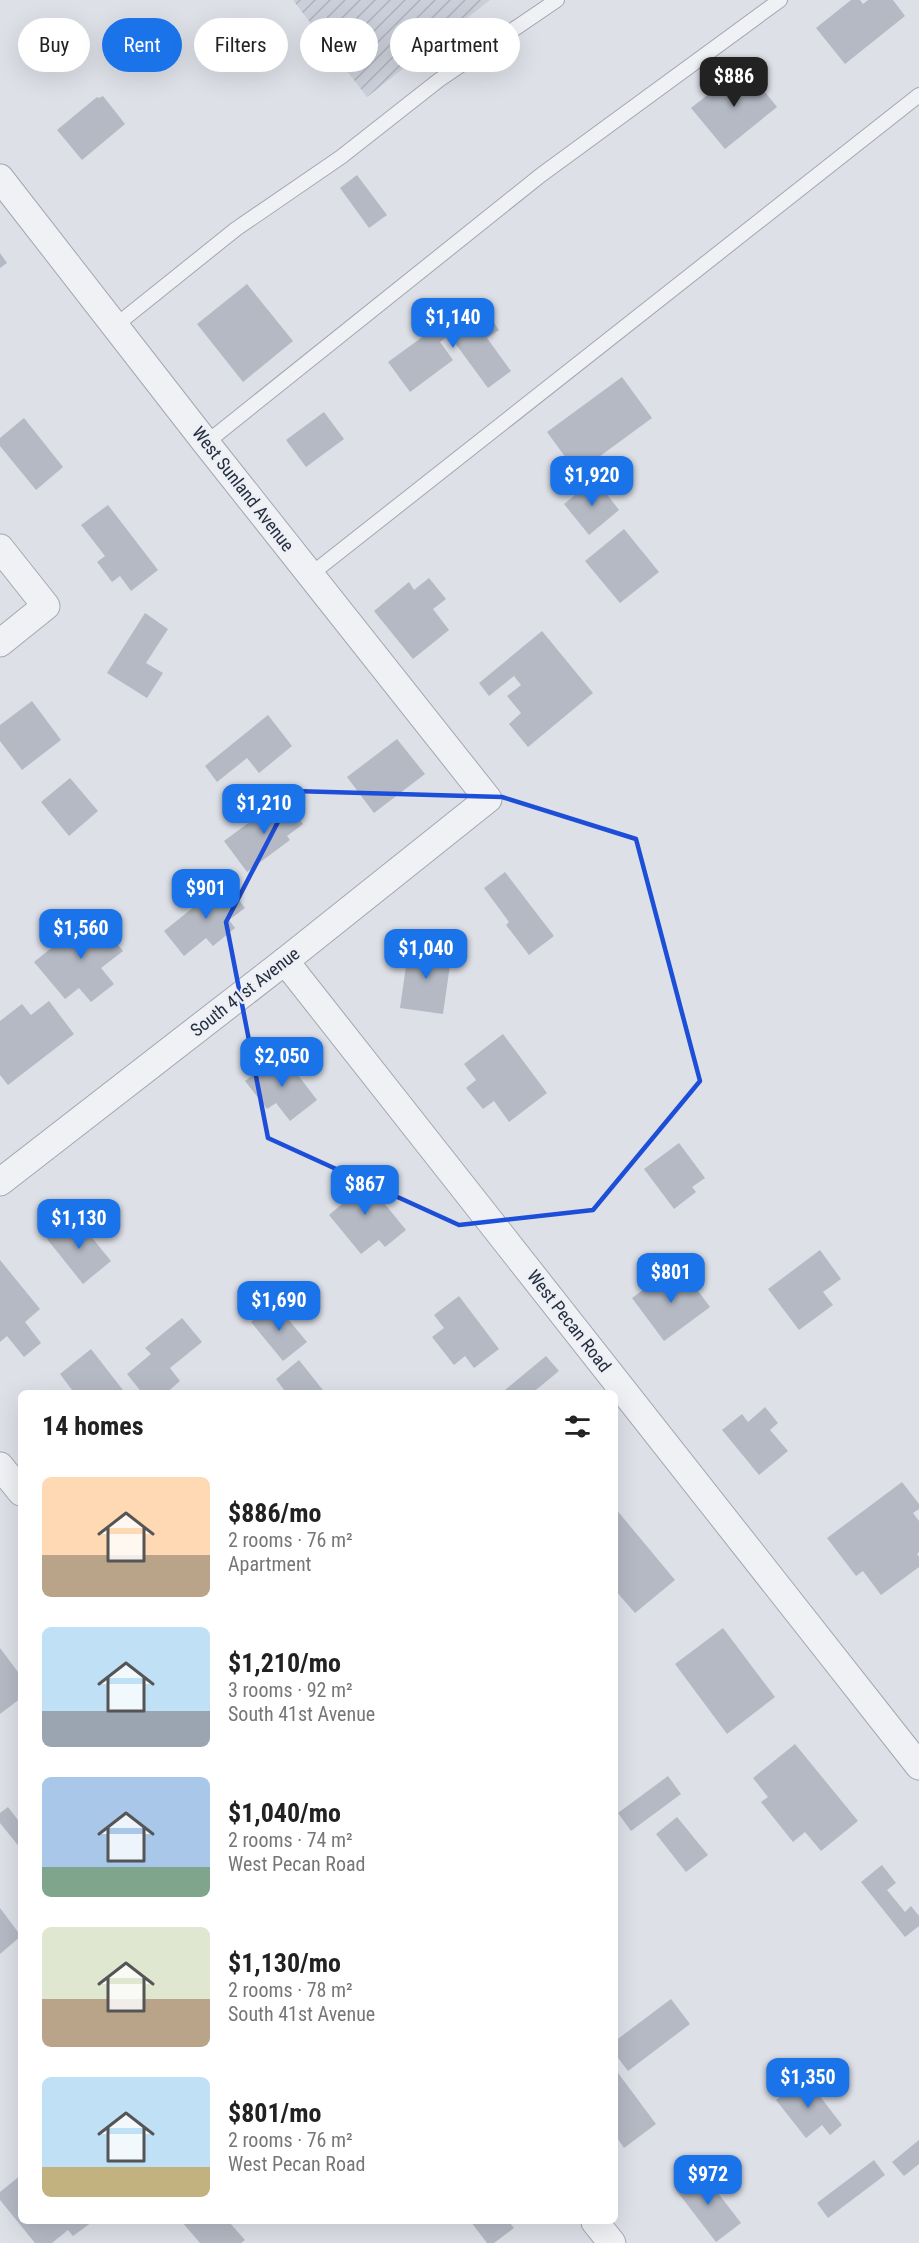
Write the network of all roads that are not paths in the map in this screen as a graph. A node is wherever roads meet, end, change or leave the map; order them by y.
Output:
1 (557, 0) edge
2 (780, 0) edge
3 (919, 95) edge
4 (0, 178) edge
5 (115, 326) junction
6 (206, 442) junction
7 (0, 548) edge
8 (310, 576) junction
9 (0, 643) edge
10 (488, 799) joint
11 (285, 961) junction
12 (0, 1182) edge
13 (0, 1466) edge
14 (18, 1488) edge
15 (919, 1766) edge
16 (597, 2224) edge
17 (612, 2243) edge

1 - 5 lane
2 - 6 lane
3 - 8 lane
4 - 5 street, West Sunland Avenue
5 - 6 street, West Sunland Avenue
6 - 8 street, West Sunland Avenue
7 - 9 street
8 - 10 street, West Sunland Avenue
10 - 11 street, South 41st Avenue
11 - 12 street, South 41st Avenue
11 - 15 street, West Pecan Road
13 - 14 street
16 - 17 street

